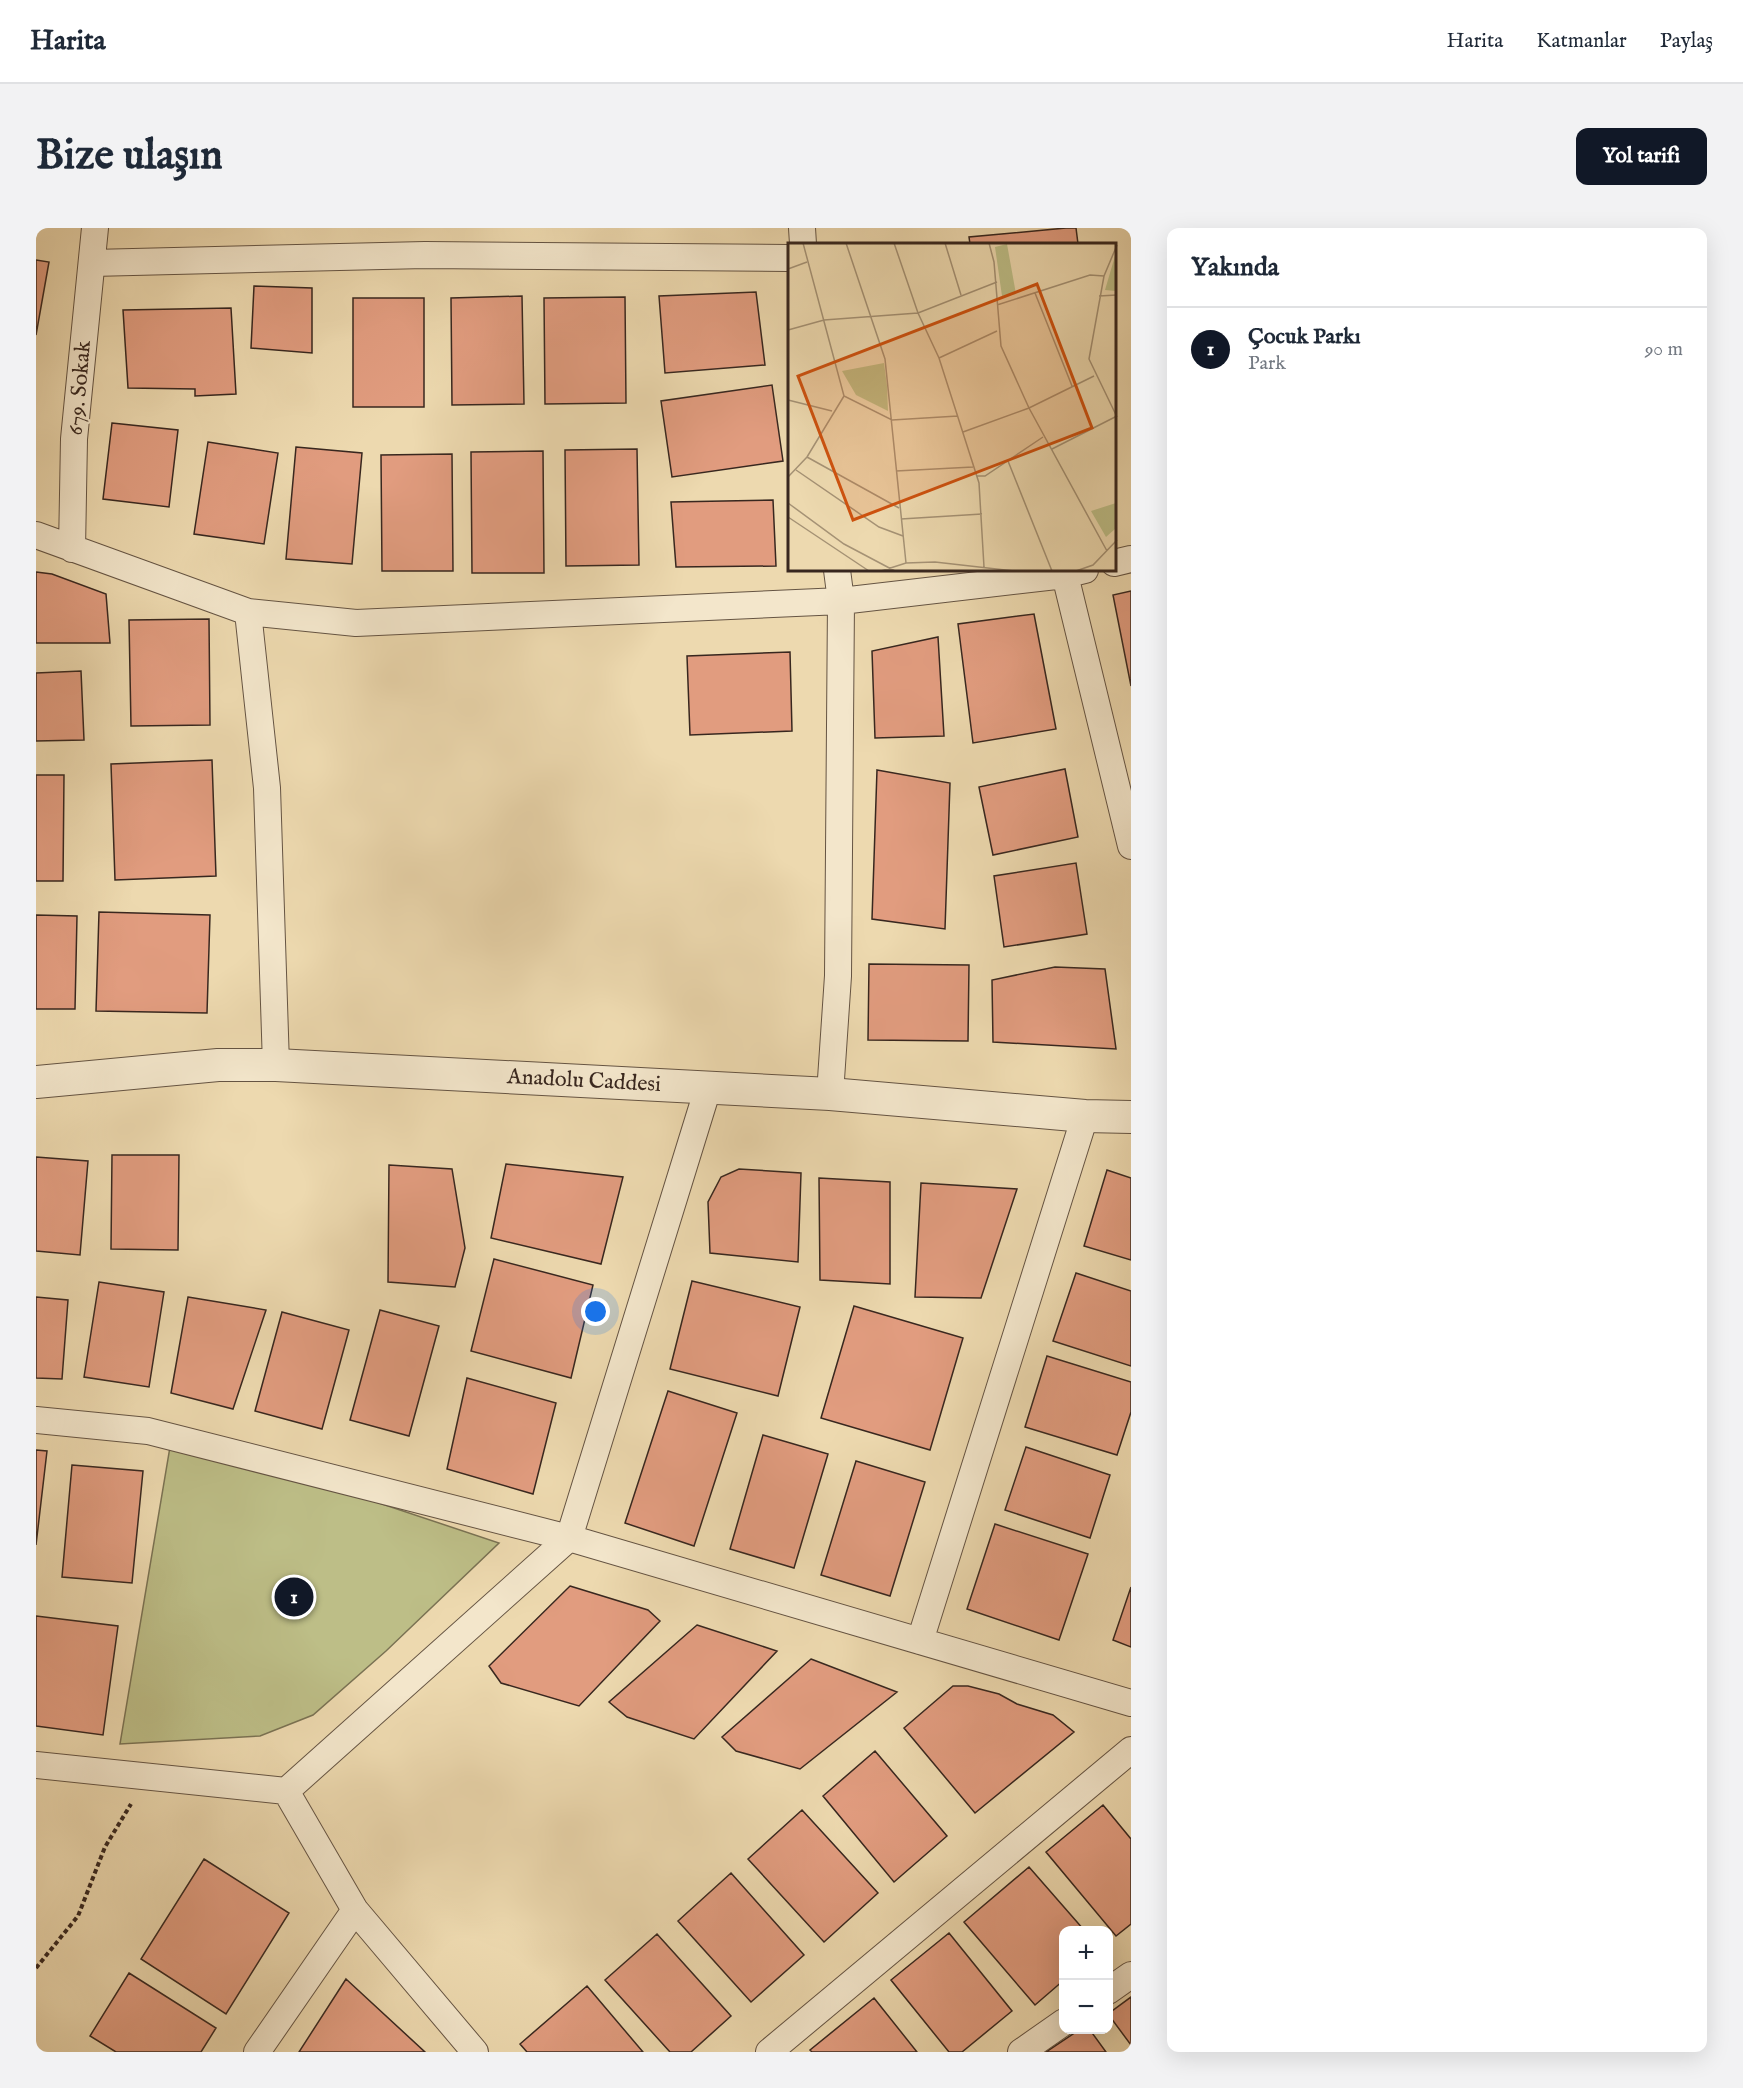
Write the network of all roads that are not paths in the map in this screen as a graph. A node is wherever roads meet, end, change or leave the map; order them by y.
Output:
1 (95, 228) edge
2 (802, 228) edge
3 (803, 243) edge
4 (788, 258) edge
5 (92, 263) junction
6 (36, 535) edge
7 (72, 549) junction
8 (1131, 559) edge
9 (1116, 563) edge
10 (837, 572) edge
11 (1075, 572) edge
12 (841, 601) junction
13 (248, 612) junction
14 (1131, 846) edge
15 (276, 1065) junction
16 (36, 1082) edge
17 (708, 1088) junction
18 (830, 1094) junction
19 (1085, 1116) junction
20 (1131, 1117) edge
21 (36, 1420) edge
22 (569, 1538) junction
23 (920, 1641) junction
24 (1131, 1703) edge
25 (1131, 1750) edge
26 (36, 1765) edge
27 (286, 1791) junction
28 (355, 1910) junction
29 (1131, 1974) edge
30 (1113, 1987) edge
31 (1059, 2025) edge
32 (257, 2052) edge
33 (475, 2052) edge
34 (769, 2052) edge
35 (1021, 2052) edge

1 - 5 street, 679. Sokak
2 - 3 street
4 - 5 street
5 - 7 street, 679. Sokak
6 - 7 street
7 - 13 street
8 - 9 street
10 - 12 street
11 - 12 street
11 - 14 street
12 - 13 street
12 - 18 street
13 - 15 street
15 - 16 street, Anadolu Caddesi
15 - 17 street, Anadolu Caddesi
17 - 18 street, Anadolu Caddesi
17 - 22 street
18 - 19 street, Anadolu Caddesi
19 - 20 street, Anadolu Caddesi
19 - 23 street
21 - 22 street
22 - 23 street
22 - 27 street
23 - 24 street
25 - 34 street
26 - 27 street
27 - 28 street
28 - 32 street
28 - 33 street
29 - 30 street
31 - 35 street

